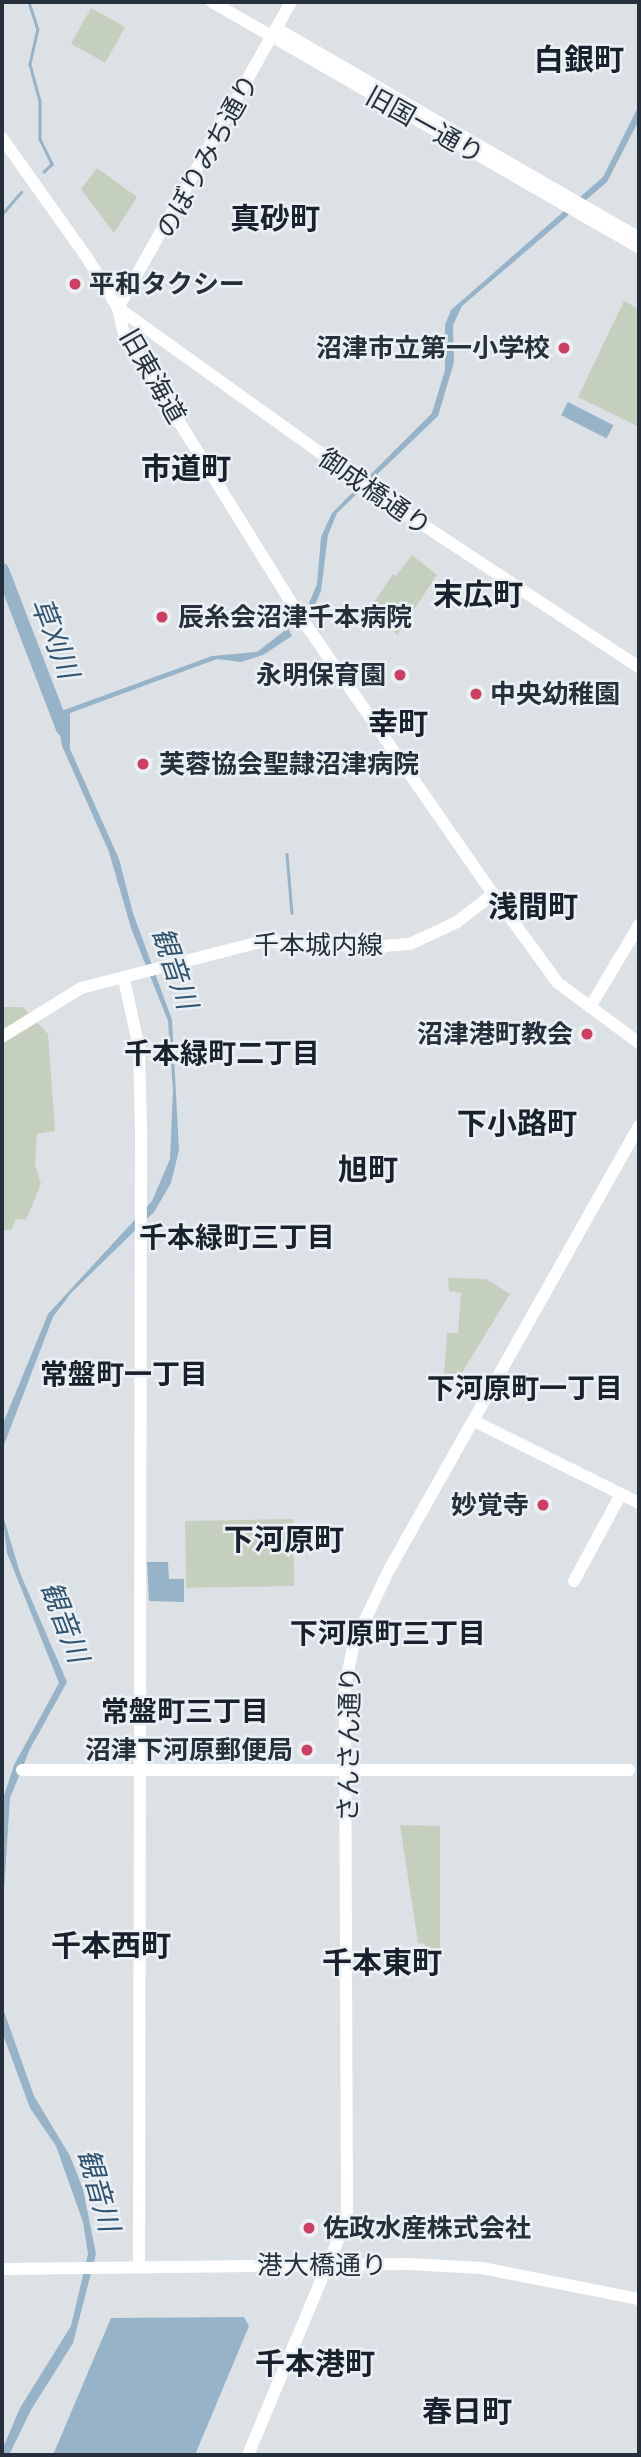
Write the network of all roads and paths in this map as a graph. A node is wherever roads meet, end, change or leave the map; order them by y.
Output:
1 (212, 2) edge
2 (229, 2) edge
3 (291, 2) edge
4 (276, 33) junction
5 (2, 138) edge
6 (578, 208) junction
7 (639, 238) edge
8 (639, 248) edge
9 (118, 308) junction
10 (639, 667) edge
11 (493, 894) junction
12 (639, 925) edge
13 (124, 979) junction
14 (590, 1007) junction
15 (2, 1037) edge
16 (639, 1043) edge
17 (639, 1126) edge
18 (474, 1421) junction
19 (621, 1494) junction
20 (639, 1503) edge
21 (574, 1581) dead end
22 (22, 1770) dead end
23 (346, 1770) junction
24 (629, 1770) dead end
25 (140, 1771) junction
26 (328, 2265) junction
27 (139, 2266) junction
28 (2, 2269) edge
29 (639, 2299) edge
30 (248, 2455) edge

1 - 4 street, 旧国一通り
2 - 4 street, 旧国一通り
3 - 4 street, のぼりみち通り
4 - 6 street, 旧国一通り
4 - 9 street, のぼりみち通り
5 - 9 street, 旧東海道
6 - 7 street, 旧国一通り
6 - 8 street, 旧国一通り
9 - 10 street, 御成橋通り
9 - 11 street, 旧東海道
11 - 13 street, 千本城内線
11 - 14 street
12 - 14 street
13 - 15 street, 千本城内線
13 - 25 street
14 - 16 street
17 - 18 street, さんさん通り
18 - 19 street
18 - 23 street, さんさん通り
19 - 20 street
19 - 21 street
22 - 25 street
23 - 24 street
23 - 25 street
23 - 26 street, さんさん通り
25 - 27 street
26 - 27 street, 港大橋通り
26 - 29 street, 港大橋通り
26 - 30 street, さんさん通り
27 - 28 street, 港大橋通り

